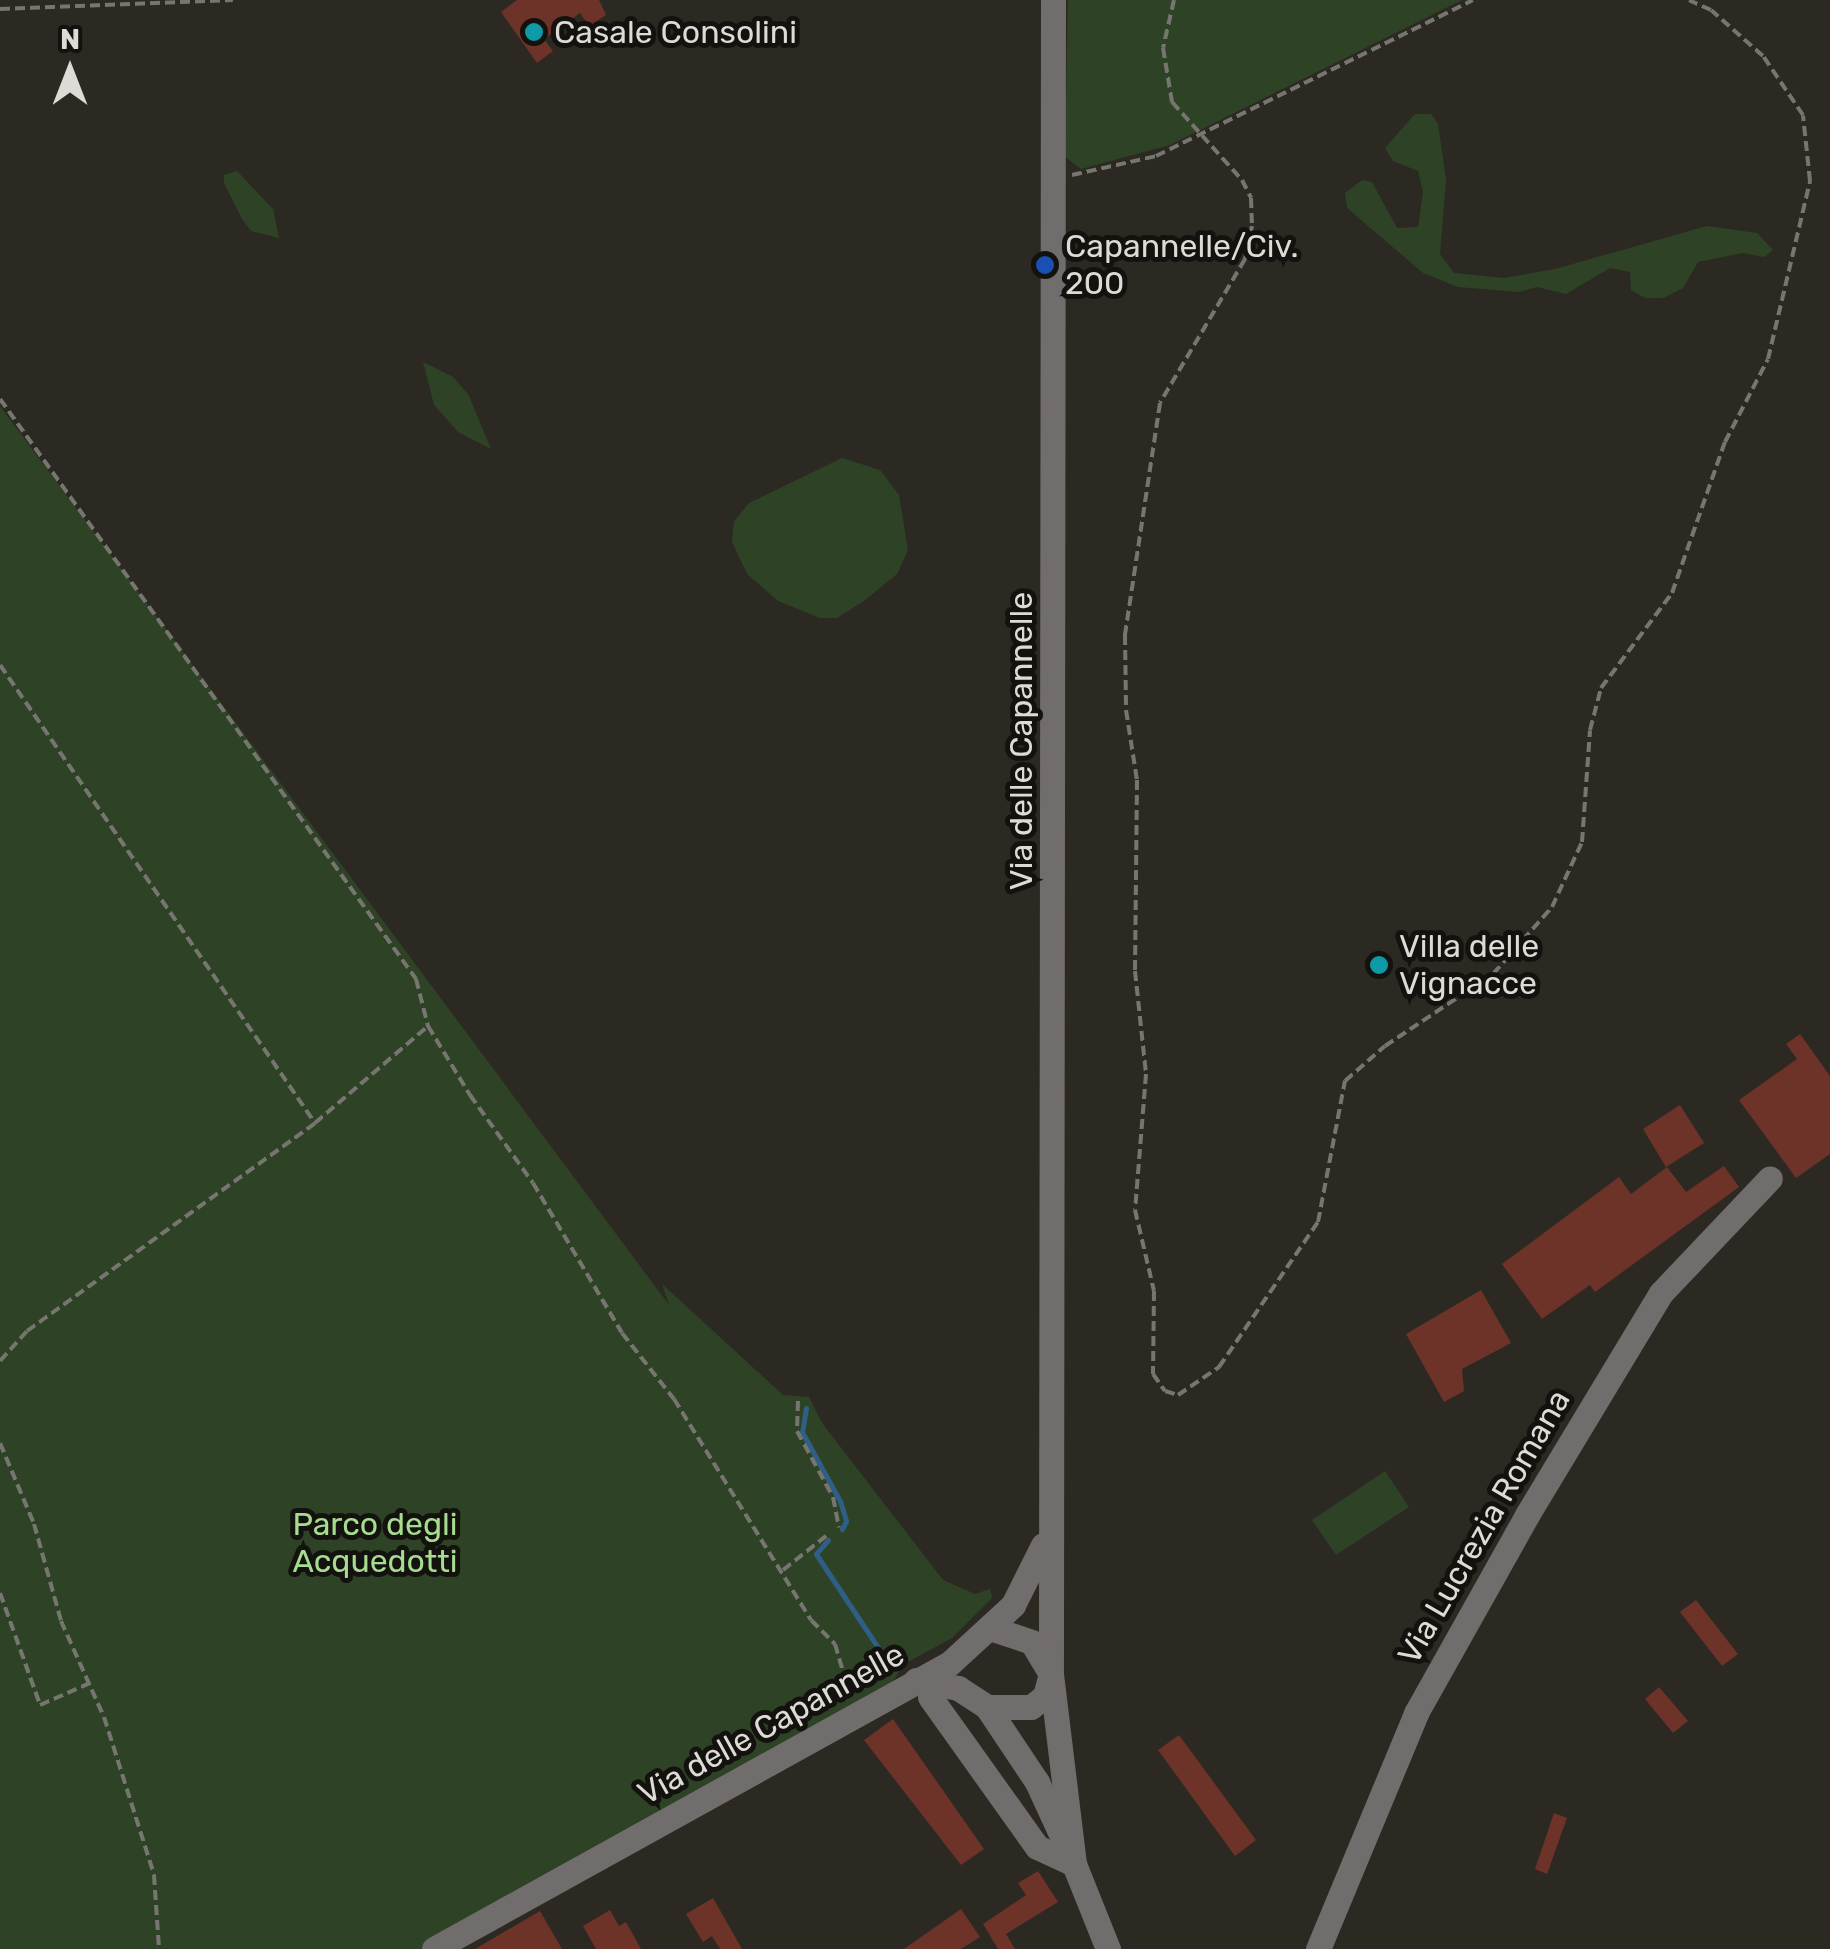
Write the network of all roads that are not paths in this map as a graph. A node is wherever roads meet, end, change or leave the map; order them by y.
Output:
1 (1053, 0) edge
2 (1770, 1178) dead end
3 (1055, 1481) junction
4 (985, 1636) junction
5 (1050, 1674) junction
6 (923, 1689) junction
7 (986, 1706) junction
8 (1074, 1864) junction
9 (434, 1949) edge
10 (1108, 1949) edge
11 (1318, 1949) edge

1 - 3 street, Via delle Capannelle
2 - 11 street, Via Lucrezia Romana
3 - 4 street, Via delle Capannelle
3 - 5 street, Via delle Capannelle
4 - 5 street
4 - 6 street, Via delle Capannelle
4 - 7 street
5 - 7 street
5 - 8 street
6 - 7 street
6 - 8 street
6 - 9 street, Via delle Capannelle
7 - 8 street
8 - 10 street

